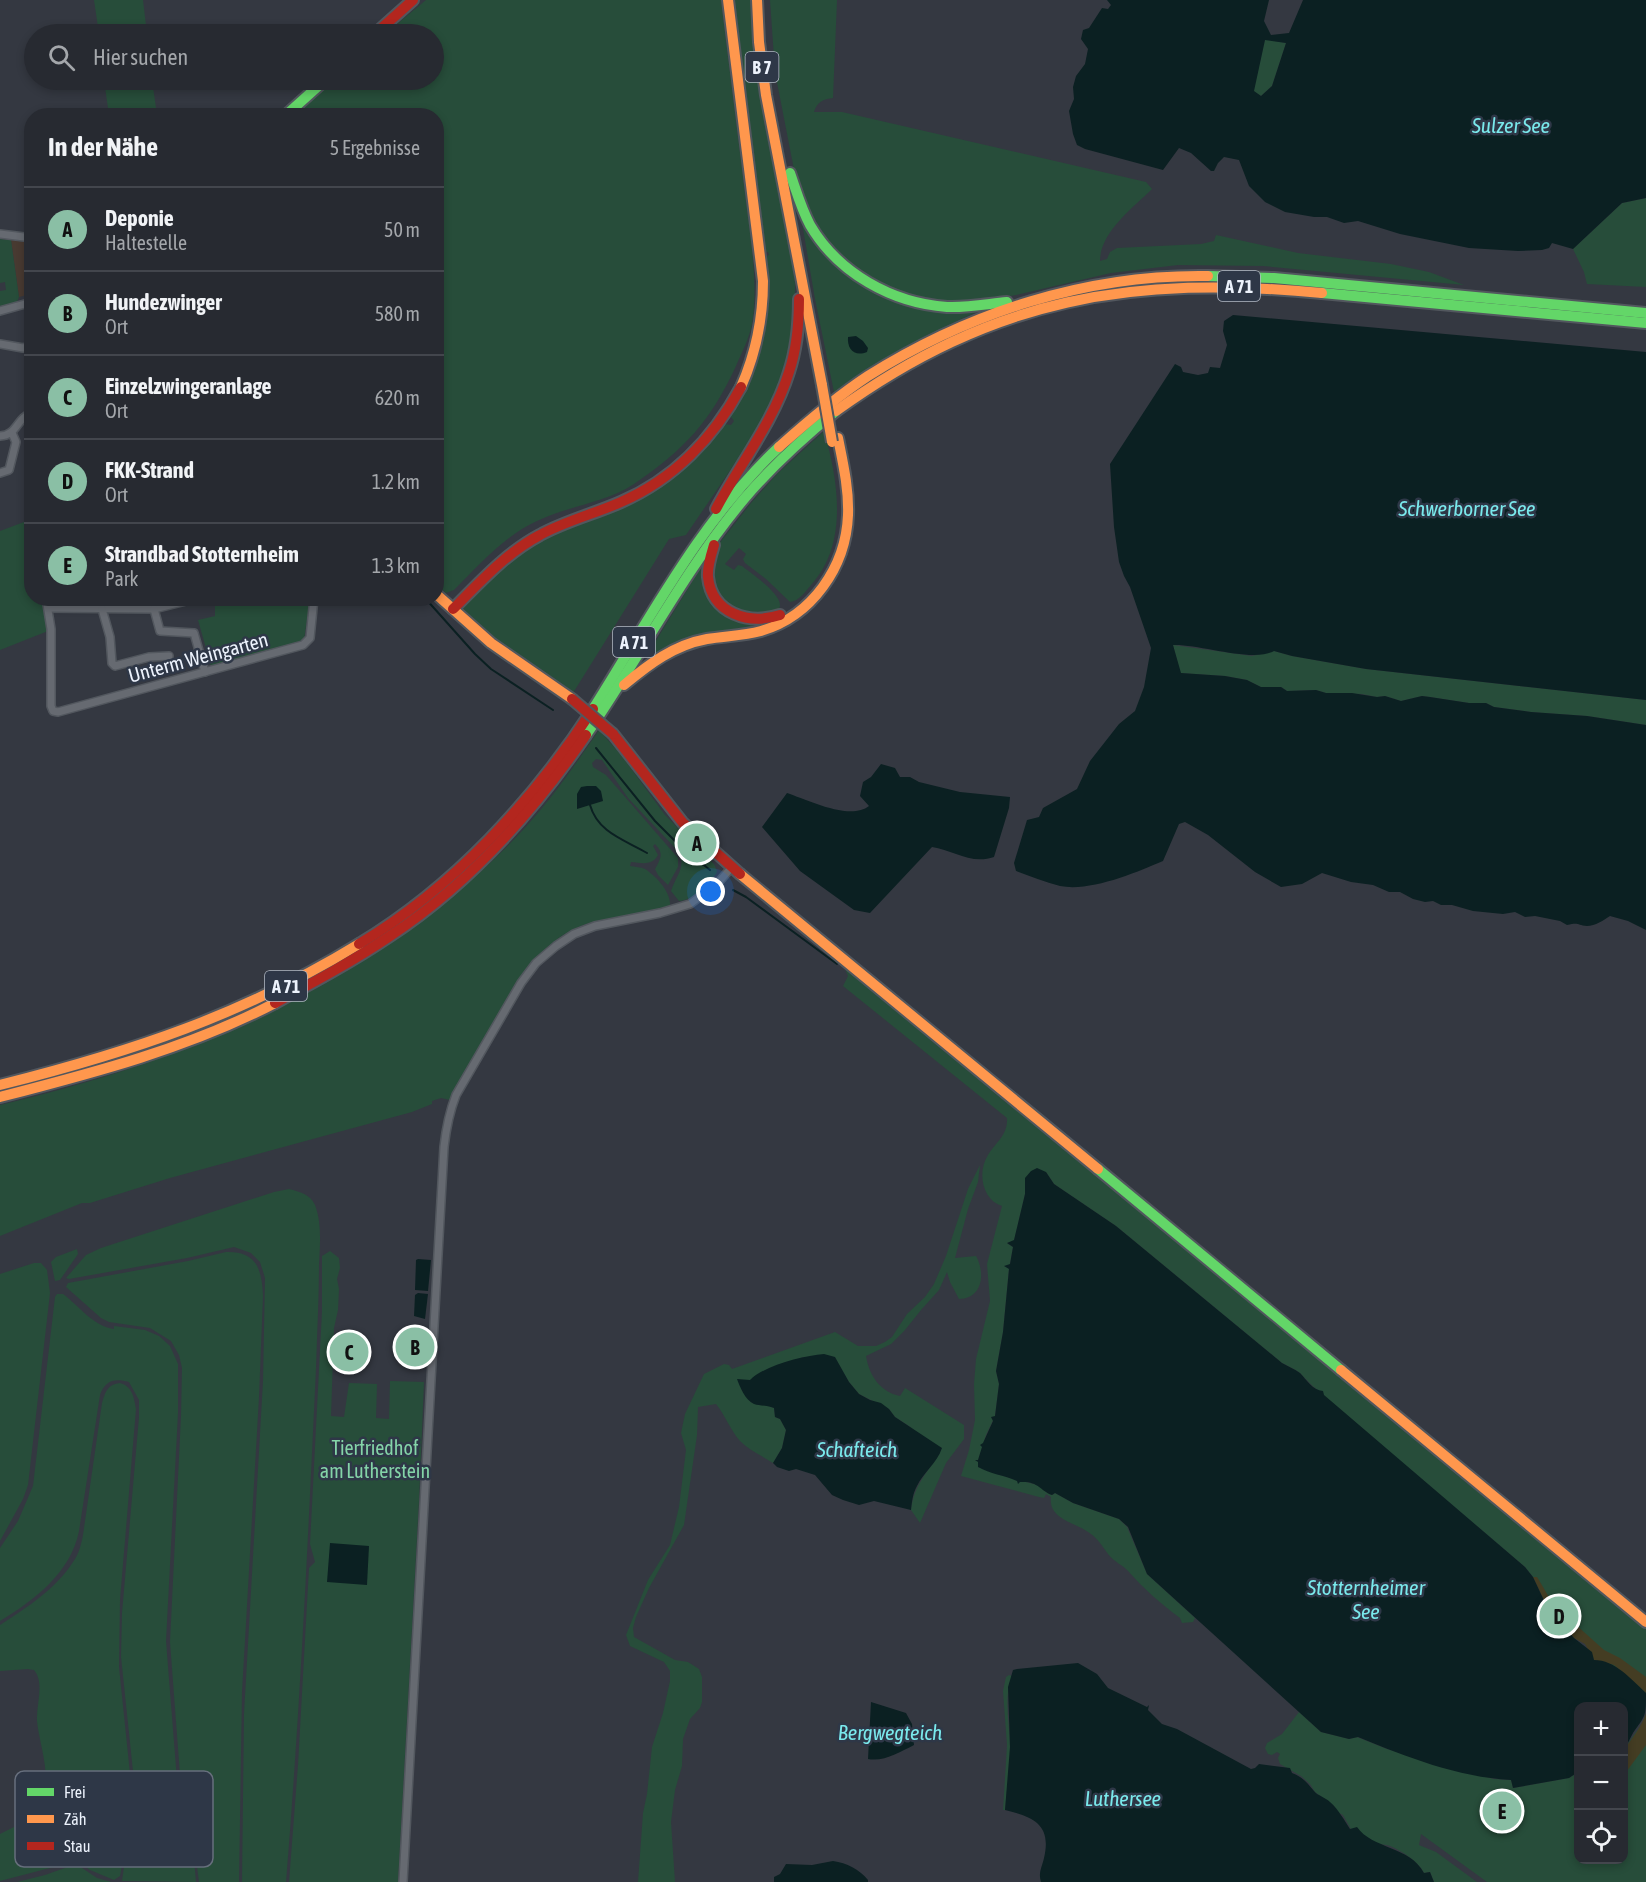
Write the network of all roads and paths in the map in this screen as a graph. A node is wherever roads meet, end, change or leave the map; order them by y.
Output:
1 (413, 0) edge
2 (728, 0) edge
3 (758, 0) edge
4 (766, 0) edge
5 (386, 24) edge
6 (314, 90) edge
7 (294, 108) edge
8 (790, 173) junction
9 (0, 234) edge
10 (24, 237) edge
11 (797, 264) junction
12 (1036, 299) junction
13 (24, 304) edge
14 (0, 311) edge
15 (1646, 313) edge
16 (1646, 323) edge
17 (0, 344) edge
18 (24, 348) edge
19 (824, 383) junction
20 (24, 416) edge
21 (12, 433) junction
22 (0, 436) edge
23 (835, 440) junction
24 (0, 473) edge
25 (718, 533) junction
26 (701, 537) junction
27 (444, 601) edge
28 (166, 606) edge
29 (313, 606) edge
30 (48, 608) joint
31 (102, 609) junction
32 (154, 609) junction
33 (453, 609) junction
34 (169, 656) dead end
35 (205, 672) junction
36 (615, 692) junction
37 (732, 867) junction
38 (0, 1085) edge
39 (0, 1097) edge
40 (1646, 1622) edge
41 (403, 1882) edge

1 - 5 main road
2 - 33 main road
3 - 11 main road, B 7
4 - 8 main road, B 7
6 - 7 main road
8 - 12 main road
8 - 19 main road
9 - 10 street
11 - 19 main road
11 - 26 main road
12 - 15 main road, A 71
12 - 26 main road, A 71
13 - 14 street
16 - 25 main road, A 71
17 - 18 street
19 - 23 main road, bridge
20 - 21 street
21 - 22 street
21 - 24 street
23 - 25 main road
23 - 36 main road
25 - 36 main road, A 71
26 - 38 main road, A 71
27 - 33 main road
28 - 32 street
29 - 35 street, Unterm Weingarten
30 - 31 street
30 - 35 street, Unterm Weingarten
31 - 32 street
31 - 34 street
32 - 35 street
33 - 37 main road, bridge
36 - 39 main road, A 71
37 - 40 main road
37 - 41 street

